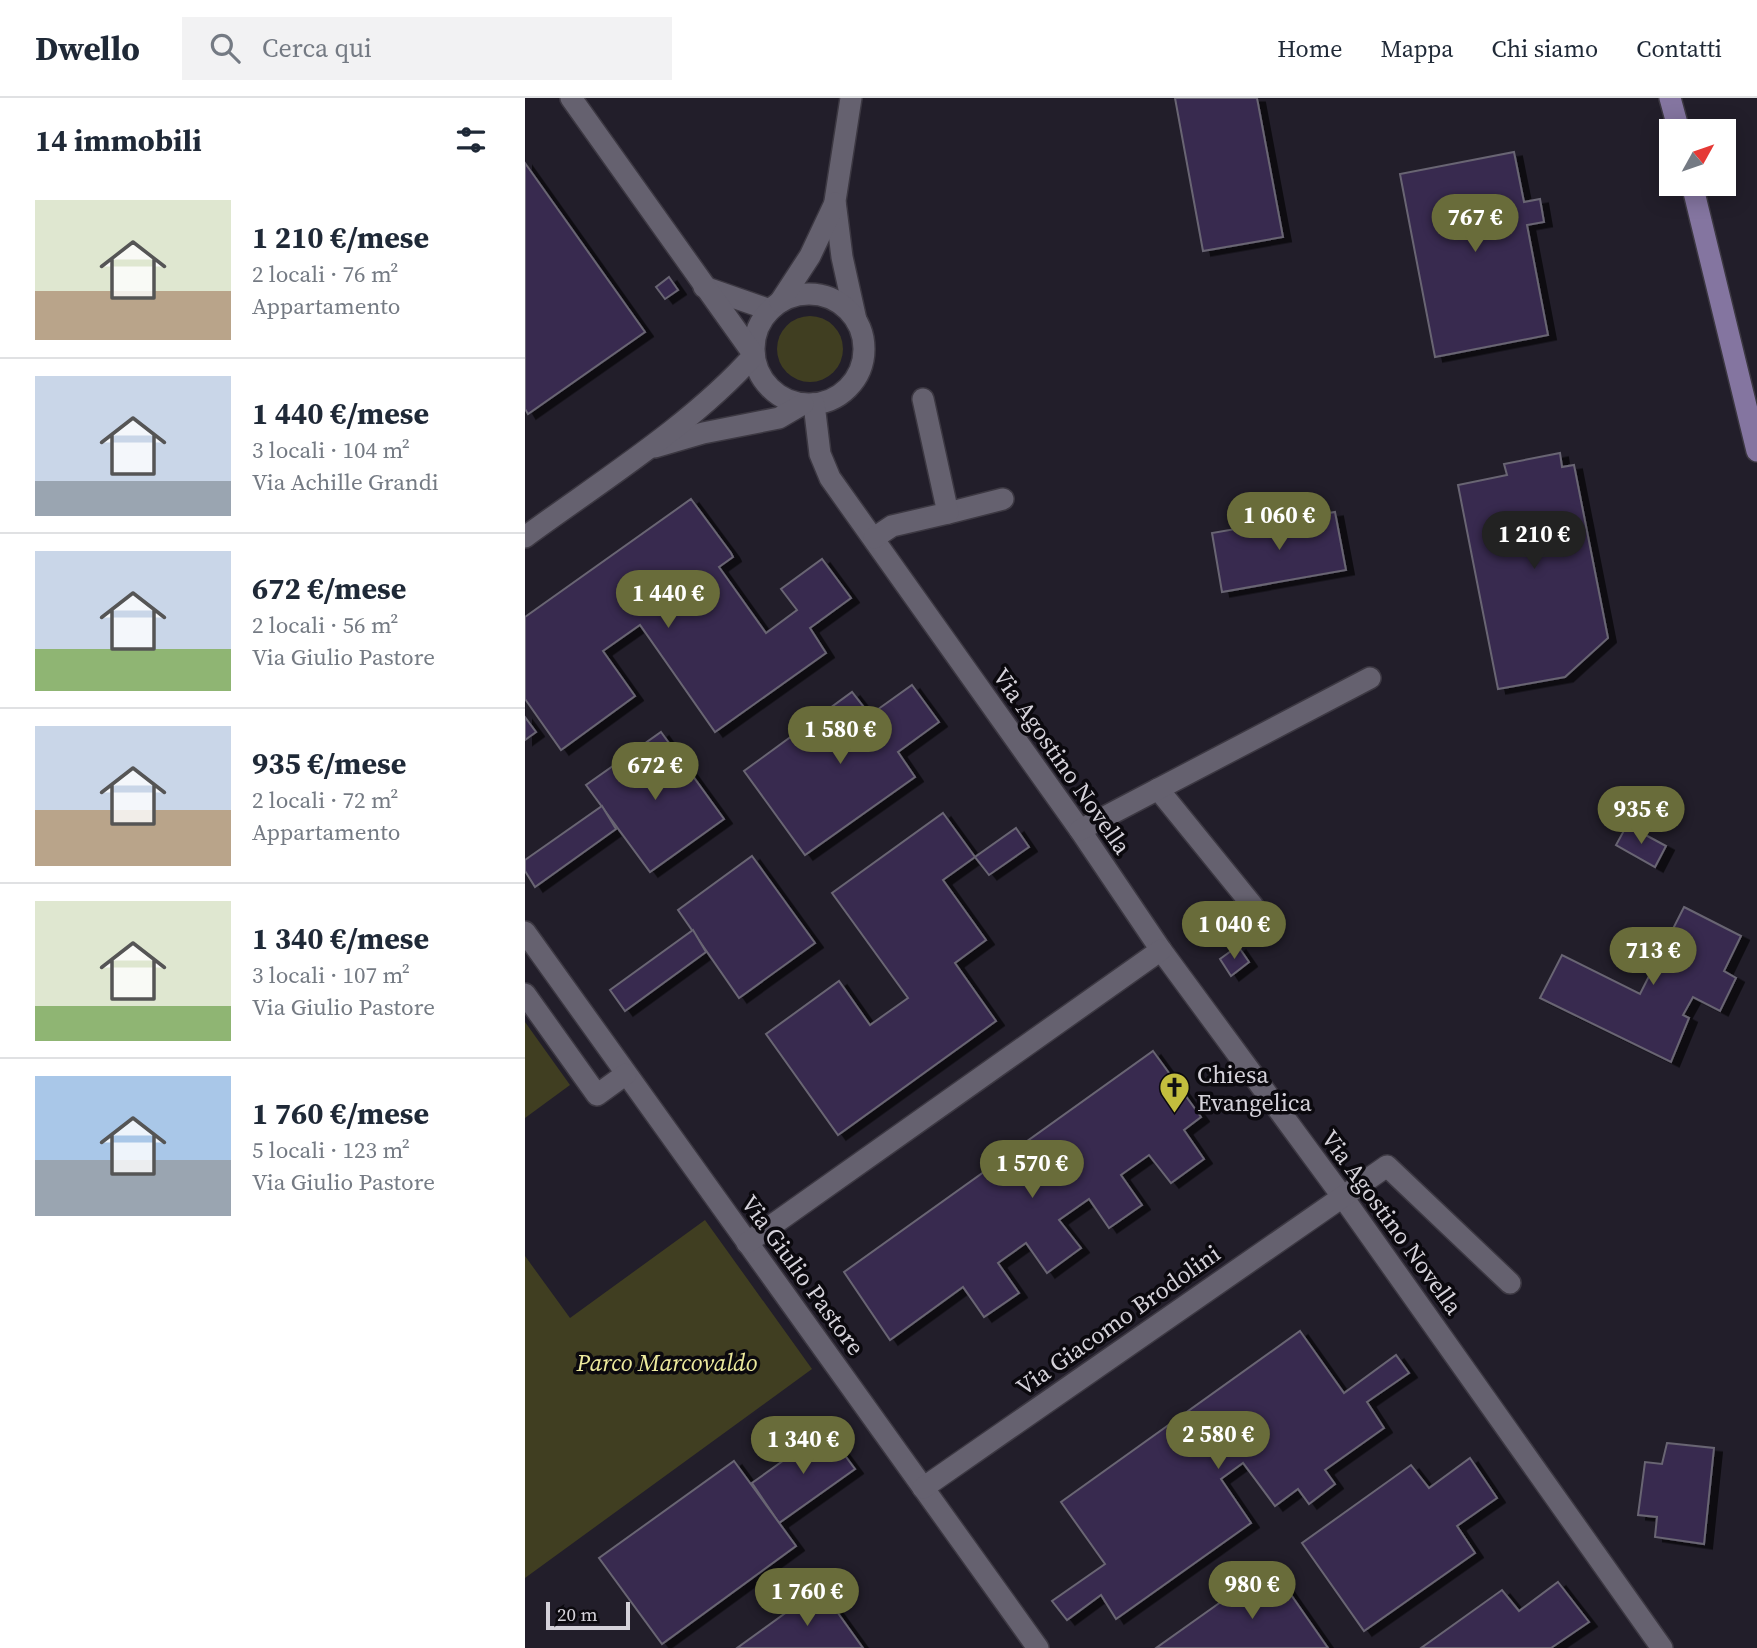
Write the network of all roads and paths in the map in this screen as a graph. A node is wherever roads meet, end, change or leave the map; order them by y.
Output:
1 (571, 98) edge
2 (851, 98) edge
3 (1670, 98) edge
4 (1676, 119) edge
5 (1695, 196) edge
6 (835, 201) junction
7 (704, 287) junction
8 (775, 306) junction
9 (856, 321) junction
10 (754, 355) junction
11 (923, 399) dead end
12 (809, 404) junction
13 (646, 449) junction
14 (1757, 451) edge
15 (1003, 499) dead end
16 (948, 513) junction
17 (525, 537) edge
18 (874, 538) junction
19 (1370, 678) dead end
20 (1158, 789) junction
21 (1080, 830) junction
22 (1253, 906) dead end
23 (525, 932) edge
24 (1161, 950) junction
25 (525, 994) edge
26 (626, 1073) junction
27 (1342, 1196) junction
28 (747, 1243) junction
29 (1510, 1283) dead end
30 (923, 1488) junction
31 (1038, 1648) edge
32 (1662, 1648) edge

1 - 7 street
2 - 6 street
3 - 4 main road
5 - 14 main road
6 - 8 street
6 - 9 street
7 - 8 street
7 - 10 street
8 - 9 street
8 - 10 street
9 - 12 street
10 - 12 street
10 - 13 street
11 - 16 street
12 - 13 street
12 - 18 street, Via Agostino Novella
13 - 17 street
15 - 16 street
16 - 18 street
18 - 21 street, Via Agostino Novella
19 - 20 street
20 - 21 street
20 - 22 street
21 - 24 street, Via Agostino Novella
23 - 26 street, Via Giulio Pastore
24 - 27 street, Via Agostino Novella
24 - 28 street
25 - 26 street
26 - 28 street, Via Giulio Pastore
27 - 29 street, Via Giacomo Brodolini
27 - 30 street, Via Giacomo Brodolini
27 - 32 street, Via Agostino Novella
28 - 30 street, Via Giulio Pastore
30 - 31 street, Via Giulio Pastore

